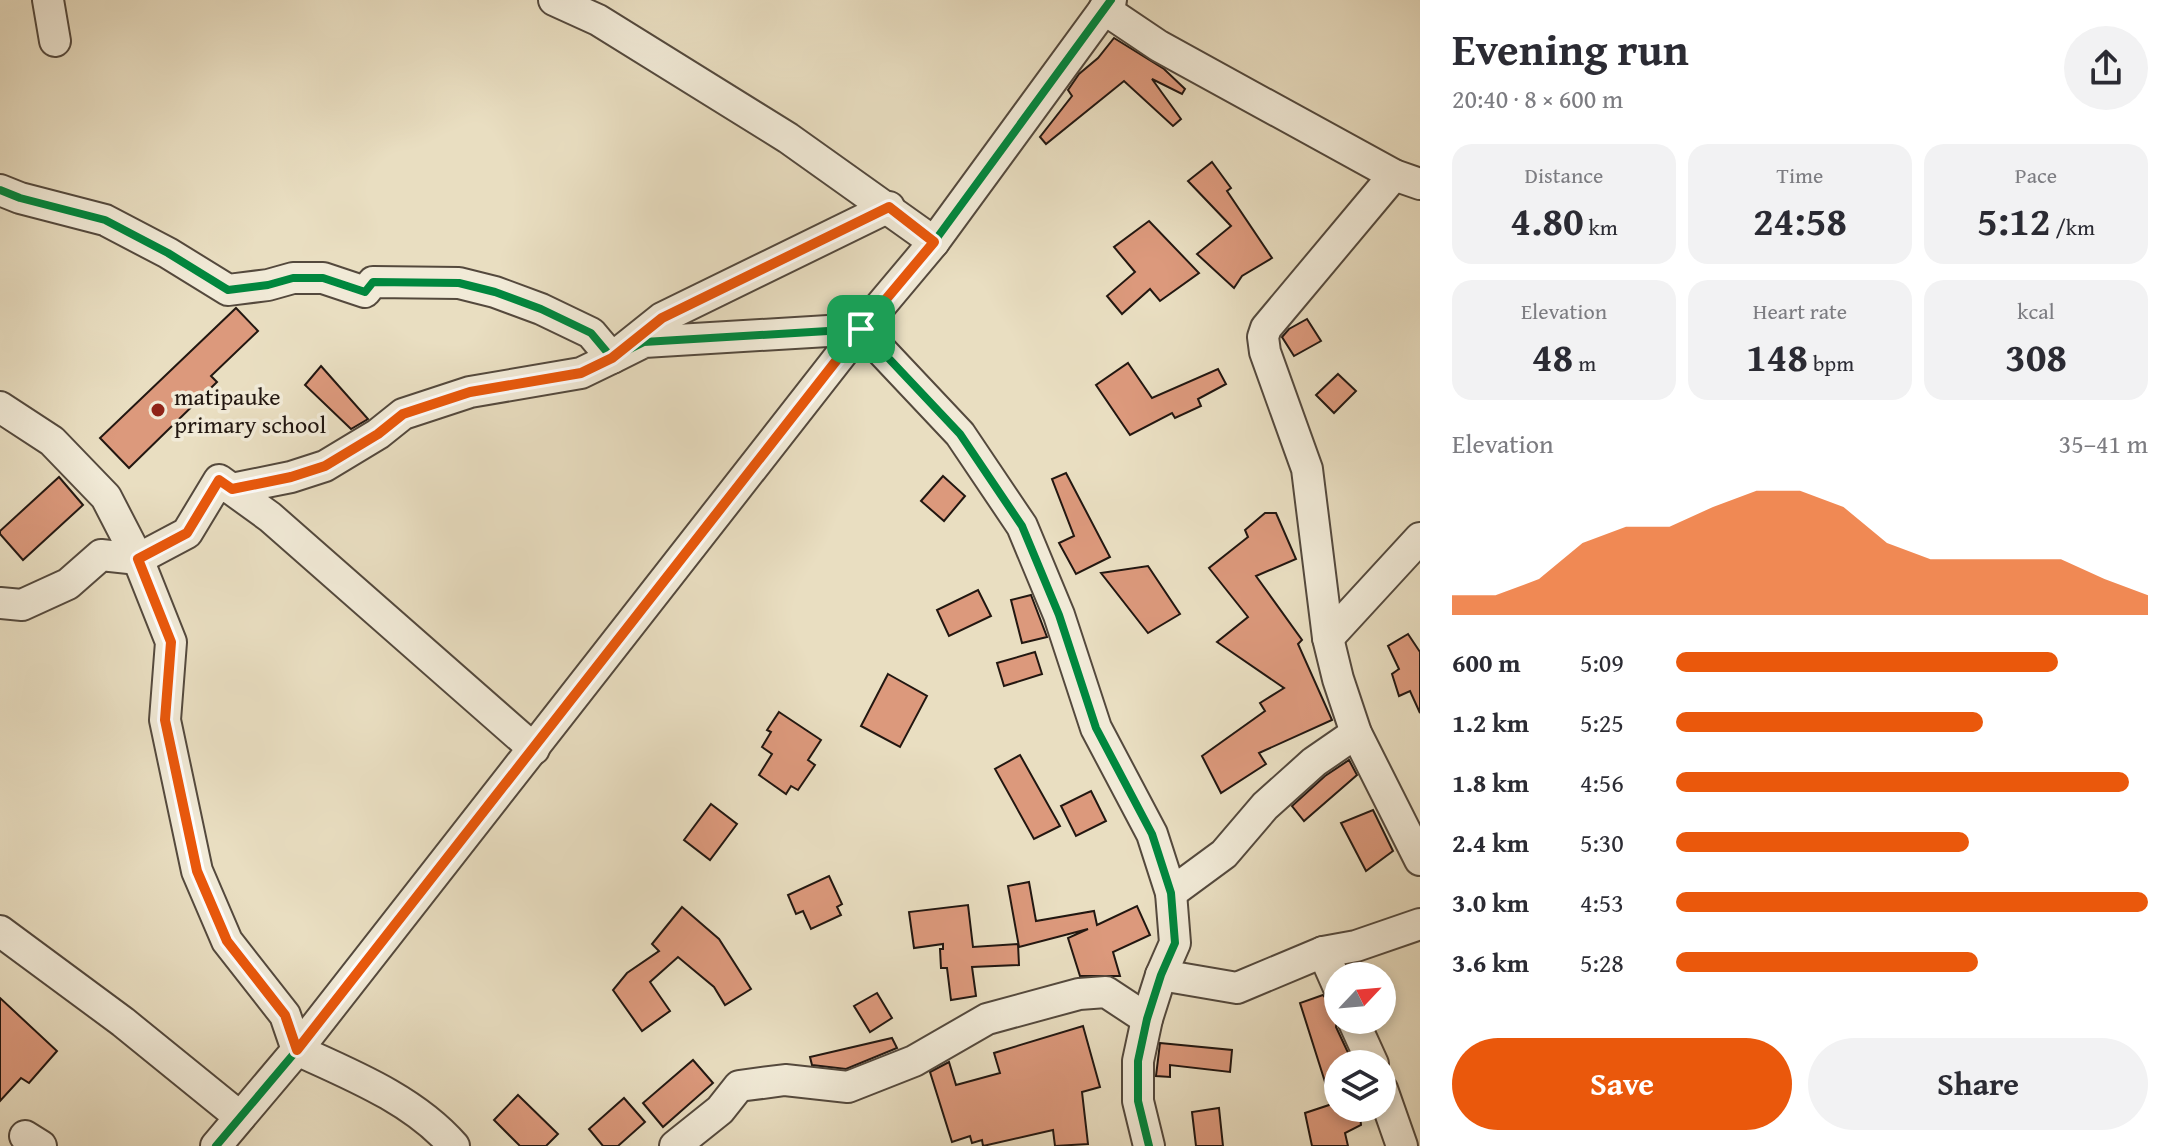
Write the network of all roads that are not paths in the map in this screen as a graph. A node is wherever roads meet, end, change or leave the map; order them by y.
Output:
1 (48, 0) edge
2 (554, 0) edge
3 (1107, 4) edge
4 (55, 41) dead end
5 (1407, 179) edge
6 (0, 190) edge
7 (889, 207) junction
8 (934, 242) junction
9 (861, 329) junction
10 (612, 358) junction
11 (0, 407) edge
12 (232, 489) junction
13 (1420, 538) edge
14 (138, 559) junction
15 (0, 603) edge
16 (1328, 638) junction
17 (1356, 733) junction
18 (534, 749) junction
19 (1420, 860) edge
20 (1171, 893) junction
21 (1420, 924) edge
22 (0, 931) edge
23 (1323, 952) junction
24 (1327, 962) edge
25 (1161, 975) junction
26 (1147, 1019) junction
27 (297, 1050) junction
28 (240, 1117) junction
29 (1394, 1122) edge
30 (216, 1146) edge
31 (454, 1146) edge
32 (675, 1146) edge
33 (1149, 1146) edge
34 (1402, 1146) edge

1 - 4 street
2 - 7 street
3 - 5 street
3 - 8 street
5 - 16 street
6 - 10 street
7 - 8 street
7 - 10 street
8 - 9 street
9 - 10 street
9 - 18 street
9 - 20 street
10 - 12 street
11 - 14 street
12 - 14 street
12 - 18 street
13 - 16 street
14 - 15 street
14 - 27 street
16 - 17 street
17 - 19 street
17 - 20 street
18 - 27 street
20 - 25 street
21 - 23 street
22 - 28 street
23 - 24 street
23 - 25 street
25 - 26 street
26 - 32 street
26 - 33 street
27 - 28 street
27 - 31 street
28 - 30 street
29 - 34 street

